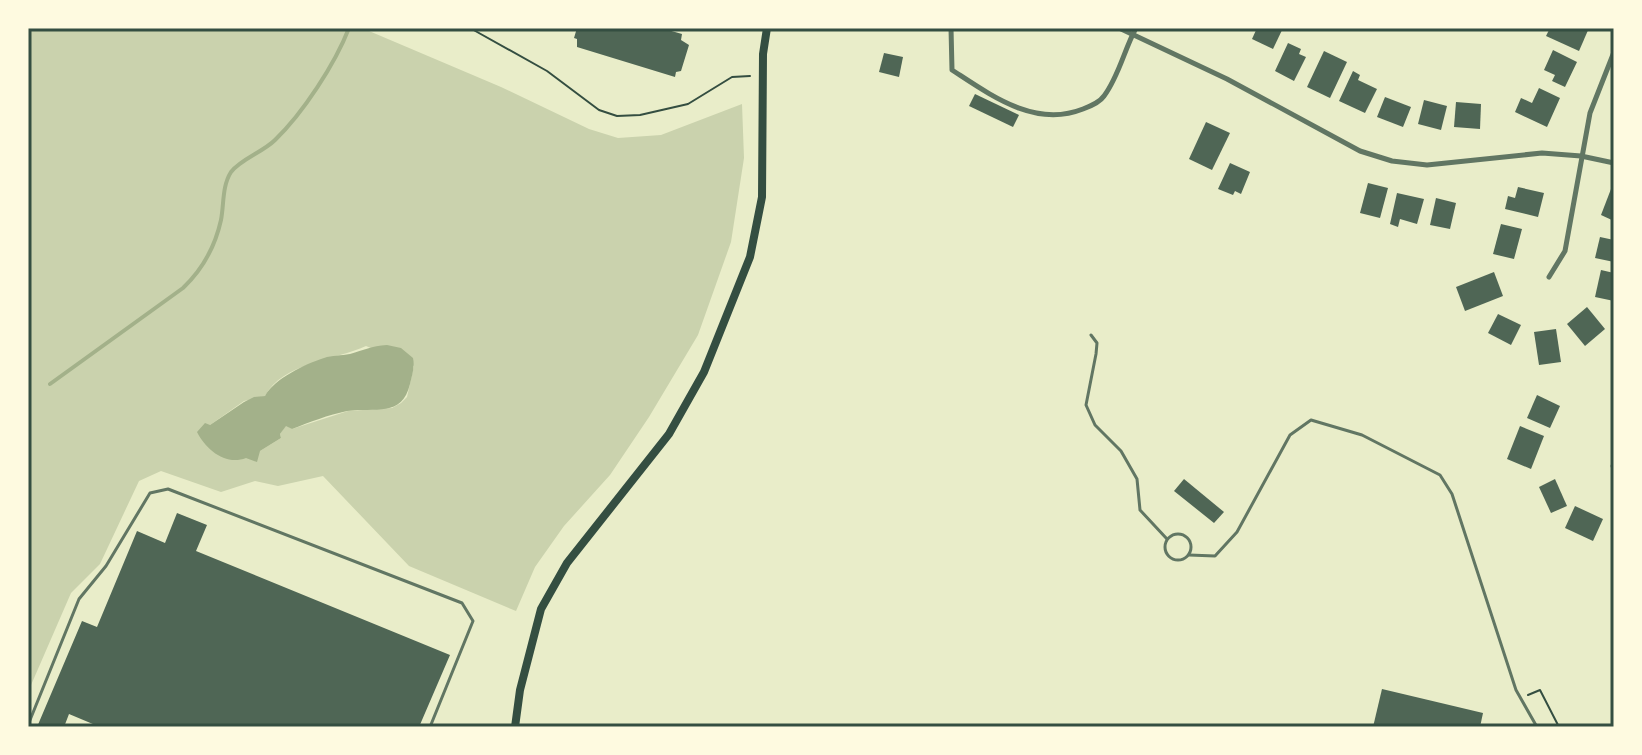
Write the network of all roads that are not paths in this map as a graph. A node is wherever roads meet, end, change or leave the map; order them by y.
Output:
1 (767, 28) edge
2 (951, 28) edge
3 (1119, 28) edge
4 (1134, 31) edge
5 (1614, 52) edge
6 (1581, 156) junction
7 (1614, 163) edge
8 (1549, 277) dead end
9 (1091, 335) dead end
10 (1167, 539) junction
11 (1189, 555) junction
12 (28, 725) edge
13 (430, 727) edge
14 (515, 727) edge
15 (1537, 727) edge

1 - 14 main road
2 - 4 street
3 - 4 street
4 - 6 street
5 - 6 street
6 - 7 street
6 - 8 street
9 - 10 lane
10 - 11 lane
10 - 11 lane
11 - 15 lane
12 - 13 lane

